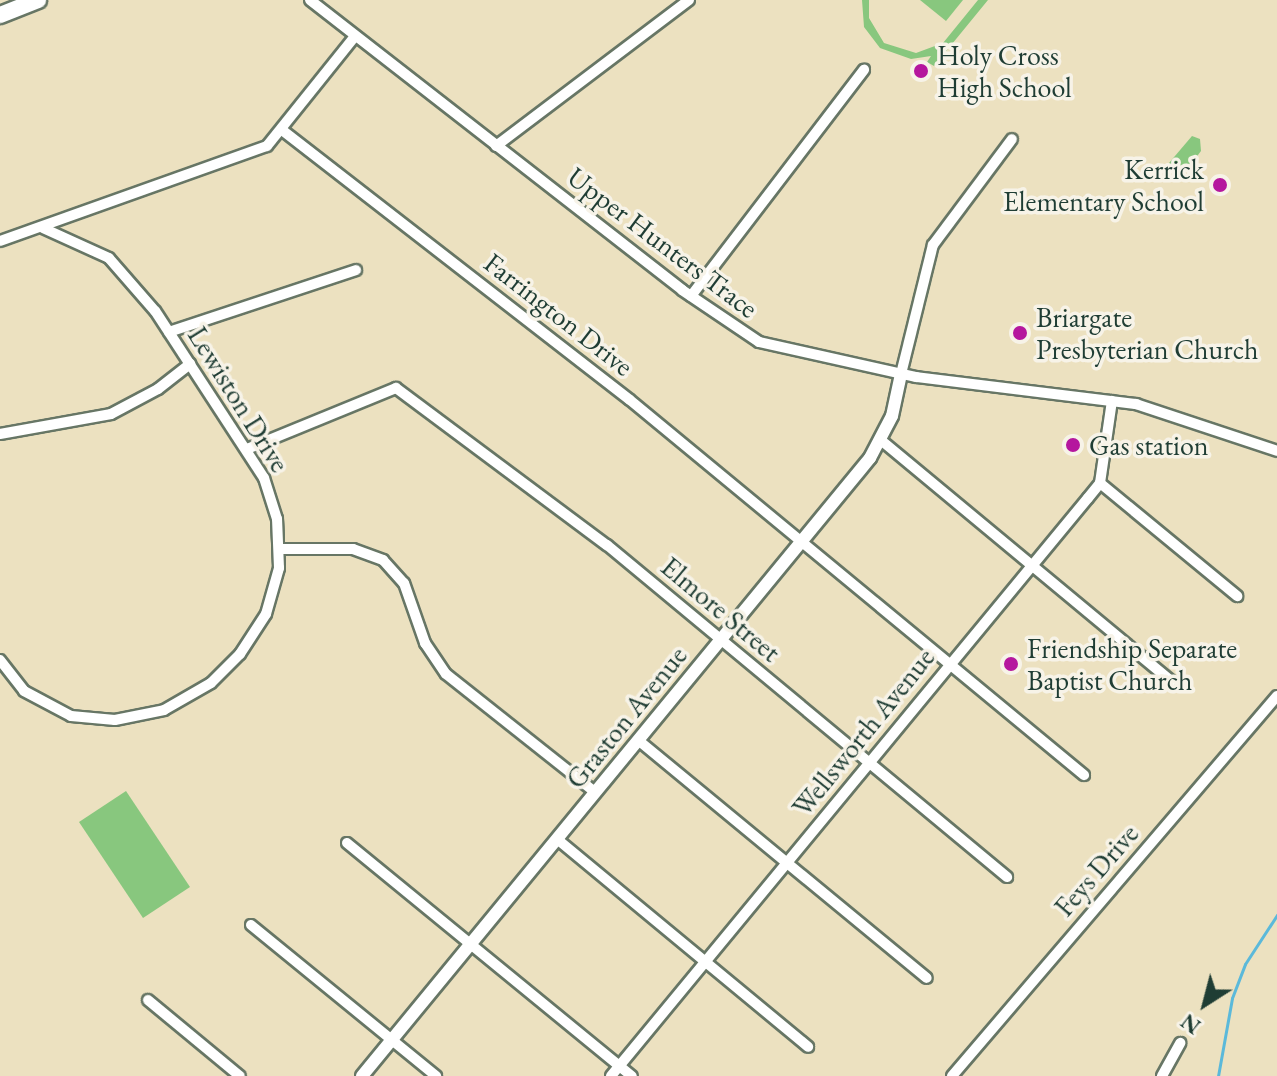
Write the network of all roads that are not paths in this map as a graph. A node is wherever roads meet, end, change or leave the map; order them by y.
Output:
1 (38, 0) edge
2 (310, 0) edge
3 (689, 0) edge
4 (0, 15) edge
5 (355, 36) junction
6 (864, 70) dead end
7 (282, 130) junction
8 (1012, 139) dead end
9 (496, 146) junction
10 (43, 228) junction
11 (0, 241) edge
12 (356, 270) dead end
13 (691, 296) junction
14 (169, 332) junction
15 (190, 364) junction
16 (901, 374) junction
17 (1112, 401) junction
18 (0, 434) edge
19 (882, 441) junction
20 (247, 449) junction
21 (1277, 451) edge
22 (1100, 483) junction
23 (801, 541) junction
24 (280, 549) junction
25 (1032, 565) junction
26 (1237, 596) dead end
27 (720, 639) junction
28 (0, 660) edge
29 (950, 663) junction
30 (1171, 681) dead end
31 (1277, 696) edge
32 (638, 740) junction
33 (868, 764) junction
34 (1084, 775) dead end
35 (595, 792) junction
36 (557, 839) junction
37 (347, 843) dead end
38 (787, 862) junction
39 (1007, 877) dead end
40 (251, 925) dead end
41 (471, 943) junction
42 (705, 961) junction
43 (927, 978) dead end
44 (148, 1000) dead end
45 (392, 1039) junction
46 (1180, 1043) dead end
47 (808, 1047) dead end
48 (619, 1066) junction
49 (240, 1076) edge
50 (362, 1076) edge
51 (436, 1076) edge
52 (611, 1076) edge
53 (632, 1076) edge
54 (952, 1076) edge
55 (1162, 1076) edge

1 - 4 main road
2 - 5 street, Upper Hunters Trace
3 - 9 street
5 - 7 street
5 - 9 street, Upper Hunters Trace
6 - 13 street
7 - 10 street
7 - 23 street, Farrington Drive
8 - 16 street
9 - 13 street, Upper Hunters Trace
10 - 11 street
10 - 14 street, Lewiston Drive
12 - 14 street
13 - 16 street, Upper Hunters Trace
14 - 15 street, Lewiston Drive
15 - 18 street
15 - 20 street, Lewiston Drive
16 - 17 street, Upper Hunters Trace
16 - 19 street, Graston Avenue
17 - 21 street, Upper Hunters Trace
17 - 22 street
19 - 23 street, Graston Avenue
19 - 25 street
20 - 24 street, Lewiston Drive
20 - 27 street, Elmore Street
22 - 25 street, Wellsworth Avenue
22 - 26 street
23 - 27 street, Graston Avenue
23 - 29 street, Farrington Drive
24 - 28 street, Lewiston Drive
24 - 35 street
25 - 29 street, Wellsworth Avenue
25 - 30 street
27 - 32 street, Graston Avenue
27 - 33 street, Elmore Street
29 - 33 street, Wellsworth Avenue
29 - 34 street, Farrington Drive
31 - 54 street, Feys Drive
32 - 35 street, Graston Avenue
32 - 38 street
33 - 38 street, Wellsworth Avenue
33 - 39 street, Elmore Street
35 - 36 street, Graston Avenue
36 - 41 street, Graston Avenue
36 - 42 street
37 - 41 street
38 - 42 street, Wellsworth Avenue
38 - 43 street
40 - 45 street
41 - 45 street, Graston Avenue
41 - 48 street
42 - 47 street
42 - 48 street, Wellsworth Avenue
44 - 49 street
45 - 50 street, Graston Avenue
45 - 51 street
46 - 55 street
48 - 52 street, Wellsworth Avenue
48 - 53 street

